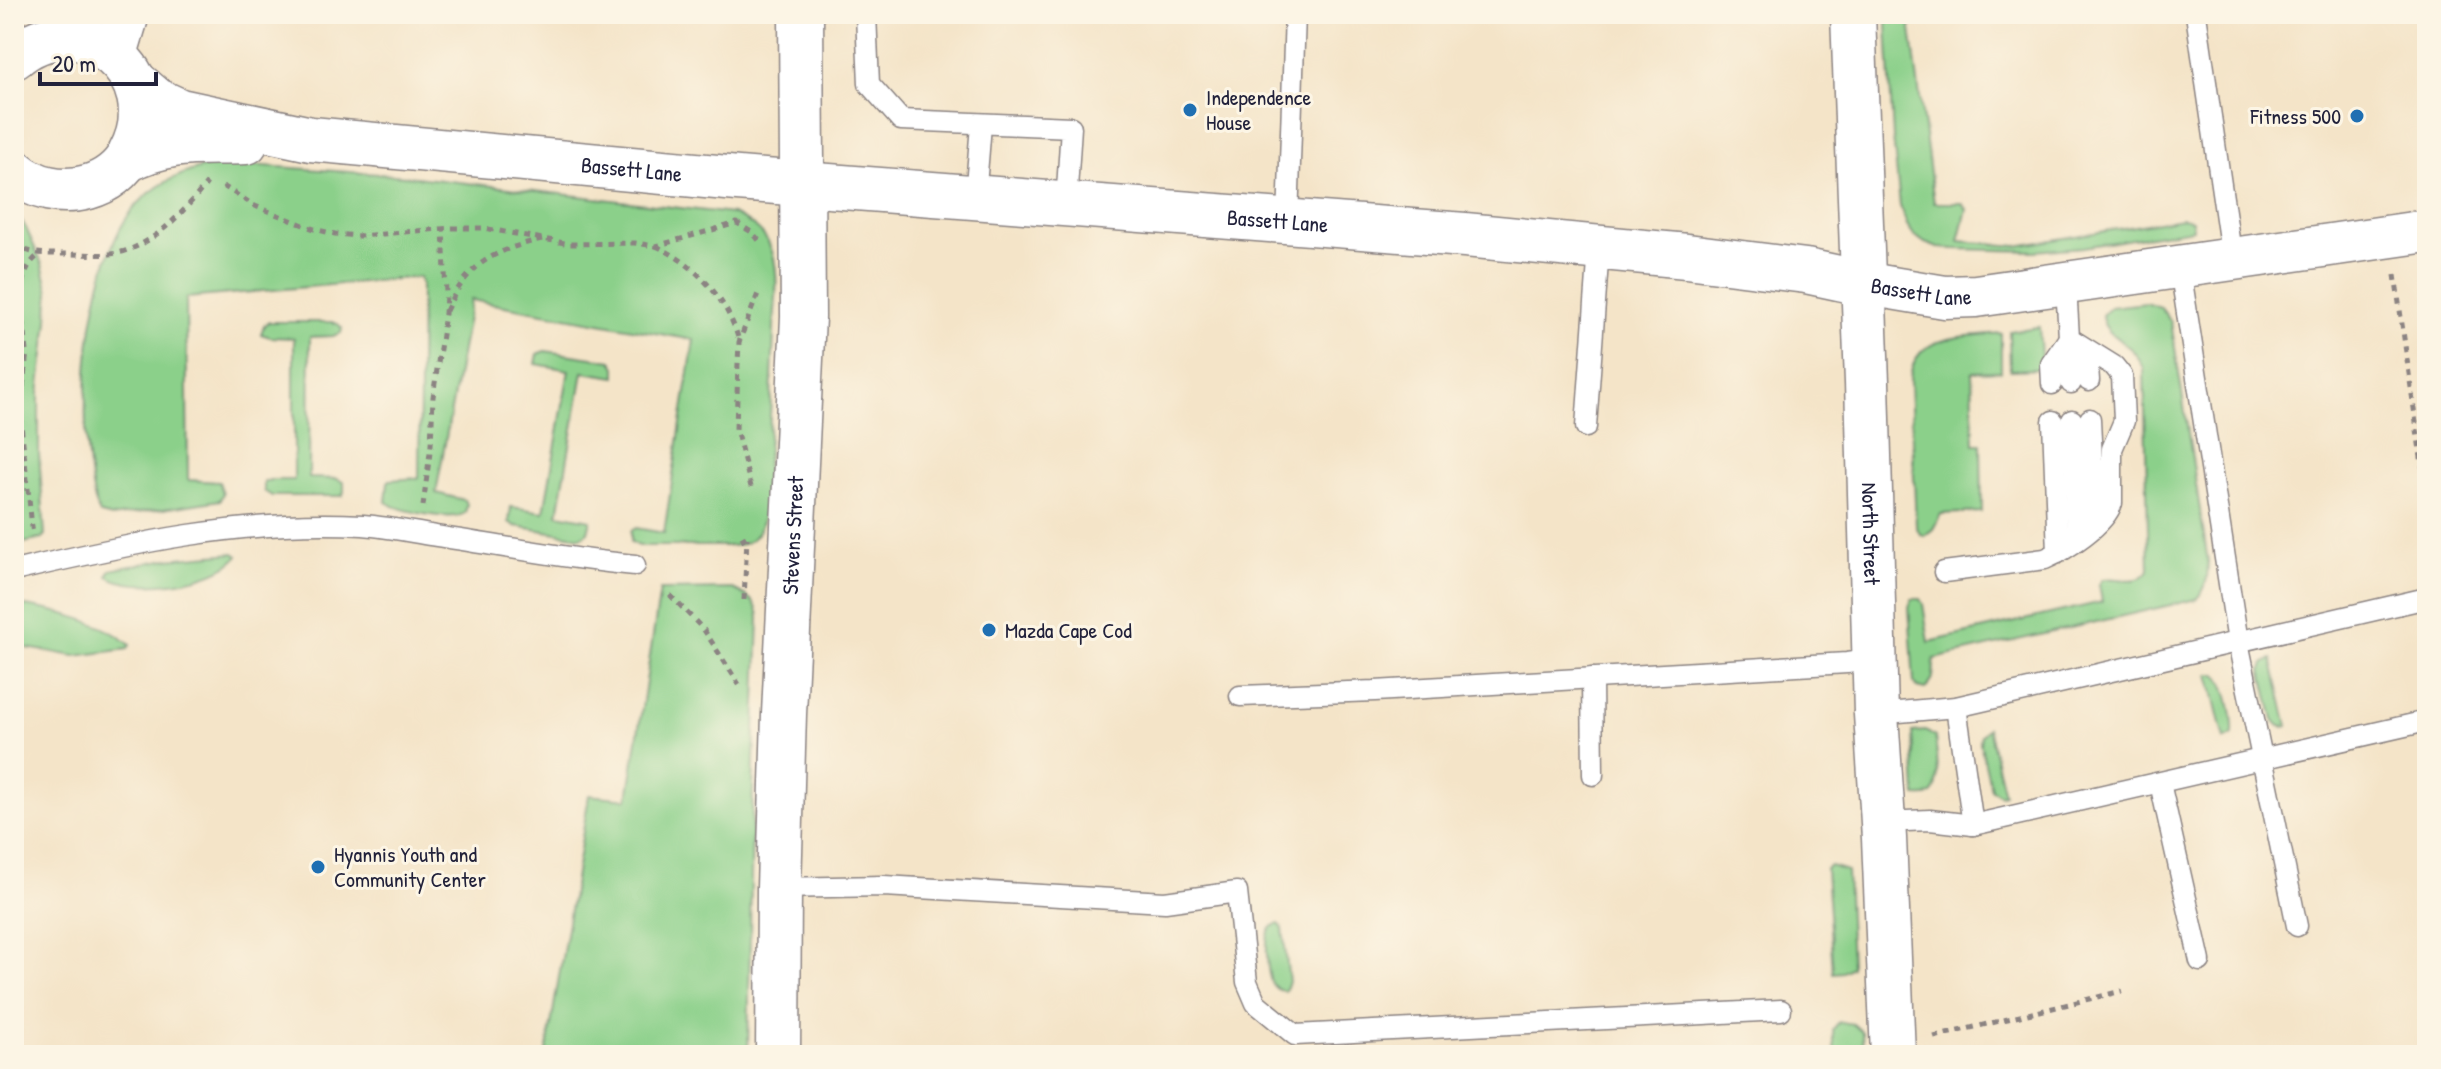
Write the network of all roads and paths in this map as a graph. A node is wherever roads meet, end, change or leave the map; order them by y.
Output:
1 (801, 14) edge
2 (866, 14) edge
3 (1295, 14) edge
4 (1853, 14) edge
5 (2196, 14) edge
6 (63, 26) edge
7 (126, 50) edge
8 (14, 57) edge
9 (981, 125) junction
10 (311, 139) junction
11 (127, 160) junction
12 (14, 171) edge
13 (208, 181) dead end
14 (802, 183) junction
15 (222, 185) dead end
16 (975, 198) junction
17 (1066, 205) junction
18 (1288, 221) junction
19 (737, 223) dead end
20 (443, 229) junction
21 (2408, 234) edge
22 (543, 239) junction
23 (14, 246) edge
24 (656, 246) junction
25 (1599, 248) junction
26 (40, 255) junction
27 (2232, 260) junction
28 (2180, 268) junction
29 (1862, 283) junction
30 (2066, 285) junction
31 (760, 288) dead end
32 (14, 299) edge
33 (18, 310) junction
34 (445, 314) junction
35 (2069, 338) junction
36 (739, 342) junction
37 (2087, 350) junction
38 (2072, 420) junction
39 (1586, 427) dead end
40 (753, 494) dead end
41 (2427, 500) edge
42 (422, 512) dead end
43 (2095, 525) junction
44 (756, 527) dead end
45 (2077, 540) junction
46 (34, 541) dead end
47 (2058, 553) junction
48 (635, 565) dead end
49 (14, 571) edge
50 (1944, 572) dead end
51 (670, 595) dead end
52 (2427, 598) edge
53 (744, 600) dead end
54 (2238, 642) junction
55 (1875, 659) junction
56 (1592, 678) junction
57 (744, 694) dead end
58 (1240, 696) dead end
59 (1956, 707) junction
60 (1876, 714) junction
61 (2427, 721) edge
62 (2263, 758) junction
63 (1593, 775) dead end
64 (2160, 783) junction
65 (1883, 822) junction
66 (1973, 825) junction
67 (779, 888) junction
68 (2297, 926) dead end
69 (2200, 961) dead end
70 (2122, 991) dead end
71 (1781, 1010) dead end
72 (1932, 1037) dead end
73 (778, 1055) edge
74 (1893, 1055) edge

1 - 14 street, Stevens Street
2 - 9 lane
3 - 18 lane
4 - 29 street, North Street
5 - 27 lane
6 - 7 street, Bassett Lane
6 - 8 street
7 - 10 street, Bassett Lane
7 - 11 street
9 - 16 lane
9 - 17 lane
10 - 11 street
10 - 14 street, Bassett Lane
11 - 12 street
13 - 26 path
14 - 16 street, Bassett Lane
14 - 67 street, Stevens Street
15 - 20 path
16 - 17 street, Bassett Lane
17 - 18 street, Bassett Lane
18 - 25 street, Bassett Lane
19 - 24 path
20 - 22 path
20 - 34 path
21 - 27 street, Bassett Lane
21 - 41 path
22 - 24 path
22 - 34 path
23 - 26 path
24 - 36 path
25 - 29 street, Bassett Lane
25 - 39 lane
26 - 33 path
27 - 28 street, Bassett Lane
28 - 30 street, Bassett Lane
28 - 54 lane
29 - 30 street, Bassett Lane
29 - 55 street, North Street
30 - 35 lane
31 - 36 path
32 - 33 path
33 - 46 path
34 - 42 path
35 - 37 lane
35 - 37 lane
36 - 40 path
37 - 43 lane
38 - 43 lane
38 - 45 lane
38 - 47 lane
43 - 45 lane
44 - 53 path
45 - 47 lane
47 - 50 lane
48 - 49 lane
51 - 57 path
52 - 54 lane
54 - 59 lane
54 - 62 lane
55 - 56 lane
55 - 60 street, North Street
56 - 58 lane
56 - 63 lane
59 - 60 lane
59 - 66 lane
60 - 65 street, North Street
61 - 62 lane
62 - 64 lane
62 - 68 lane
64 - 66 lane
64 - 69 lane
65 - 66 lane
65 - 74 street, North Street
67 - 71 lane
67 - 73 street, Stevens Street
70 - 72 path

